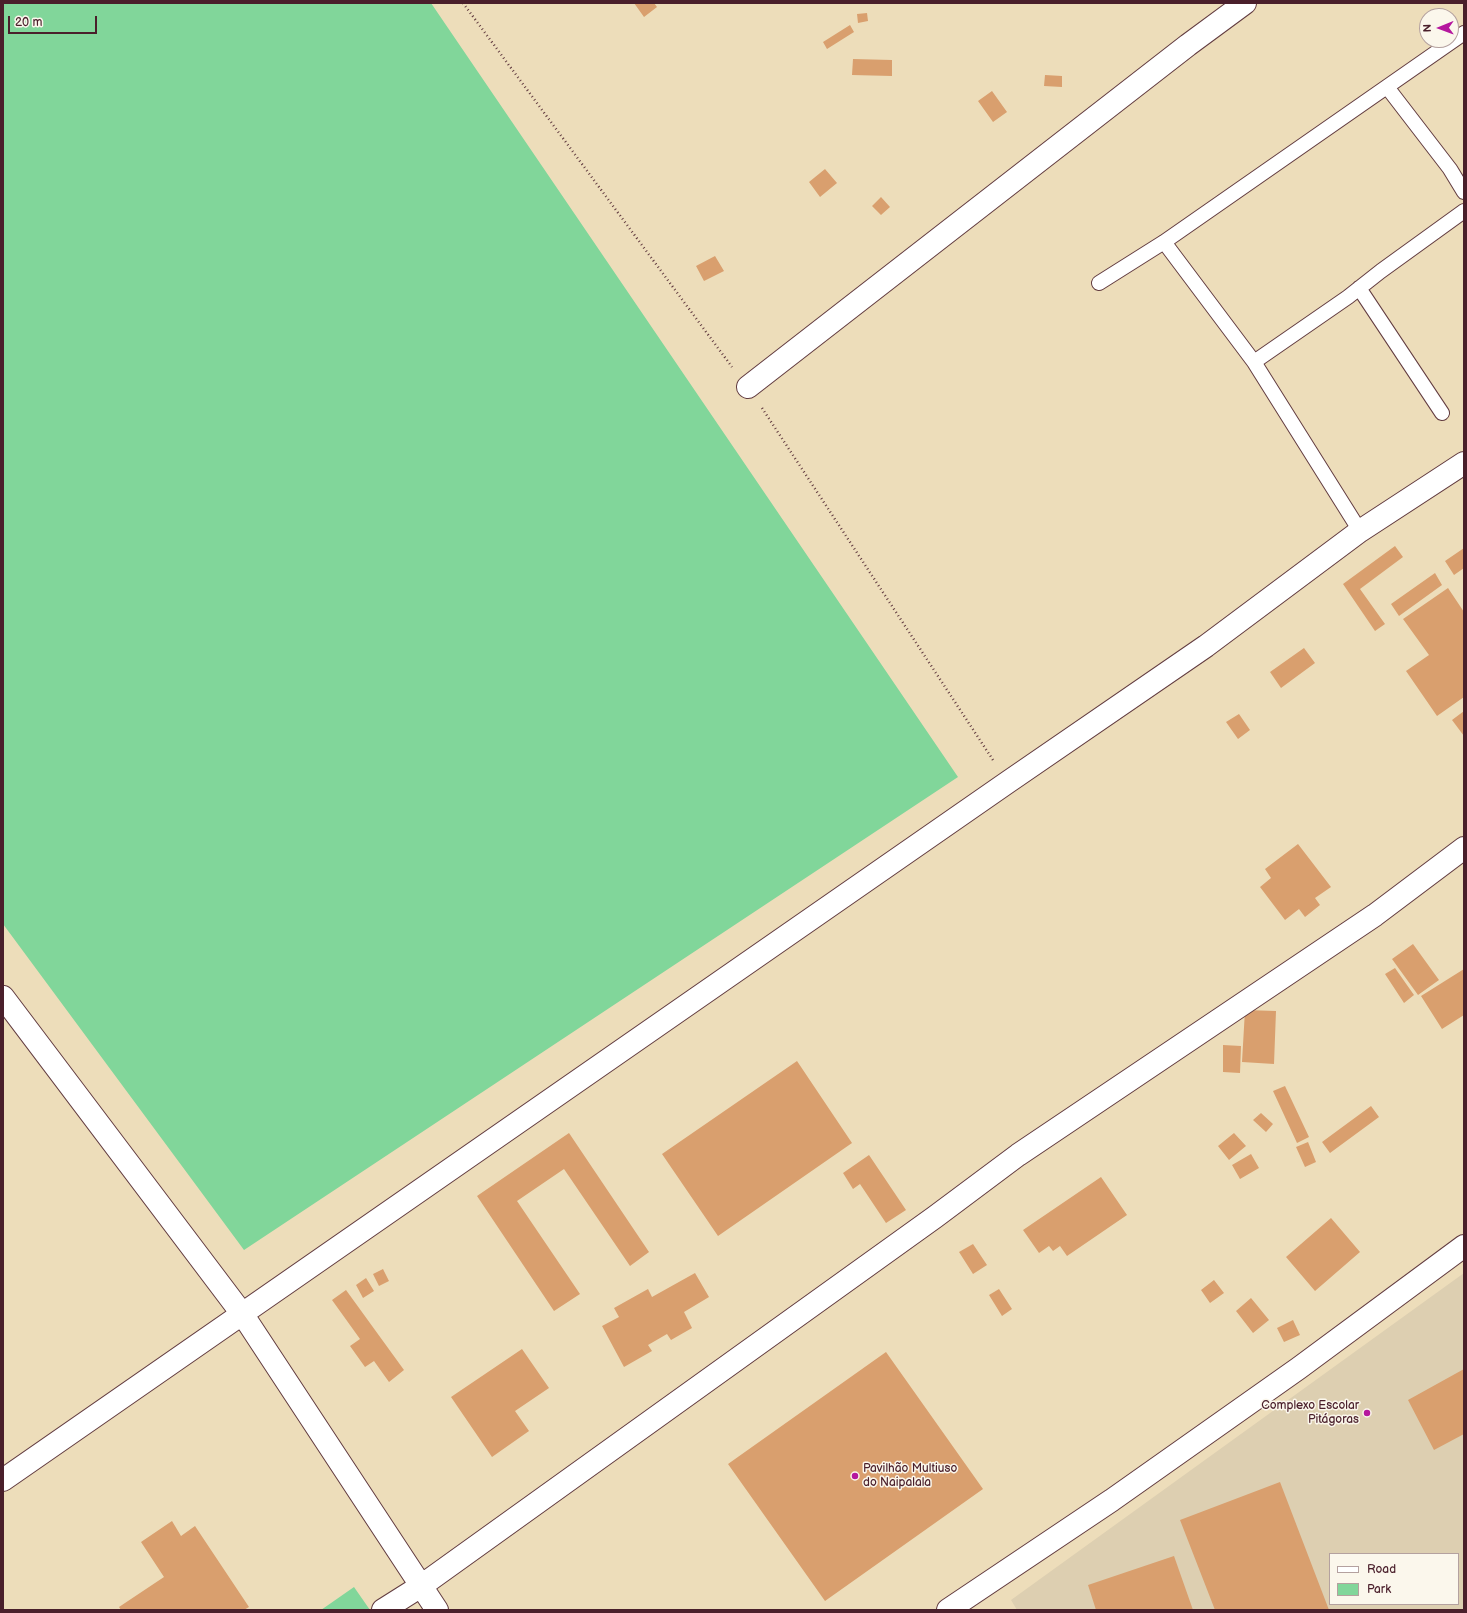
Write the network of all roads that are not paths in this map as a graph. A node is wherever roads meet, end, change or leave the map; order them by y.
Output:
1 (1245, 3) edge
2 (1464, 33) edge
3 (1387, 87) junction
4 (1464, 192) edge
5 (1464, 211) edge
6 (1164, 242) junction
7 (1098, 283) dead end
8 (1359, 288) junction
9 (1254, 362) junction
10 (748, 387) dead end
11 (1442, 413) dead end
12 (1464, 463) edge
13 (1360, 531) junction
14 (1464, 848) edge
15 (3, 997) edge
16 (1464, 1246) edge
17 (243, 1315) junction
18 (3, 1480) edge
19 (421, 1586) junction
20 (383, 1610) edge
21 (437, 1610) edge
22 (948, 1610) edge

1 - 10 street
2 - 3 lane
3 - 4 lane
3 - 6 lane
5 - 8 lane
6 - 7 lane
6 - 9 lane
8 - 9 lane
8 - 11 lane
9 - 13 lane
12 - 13 street
13 - 17 street
14 - 19 street
15 - 17 street
16 - 22 street
17 - 18 street
17 - 19 street
19 - 20 street
19 - 21 street

